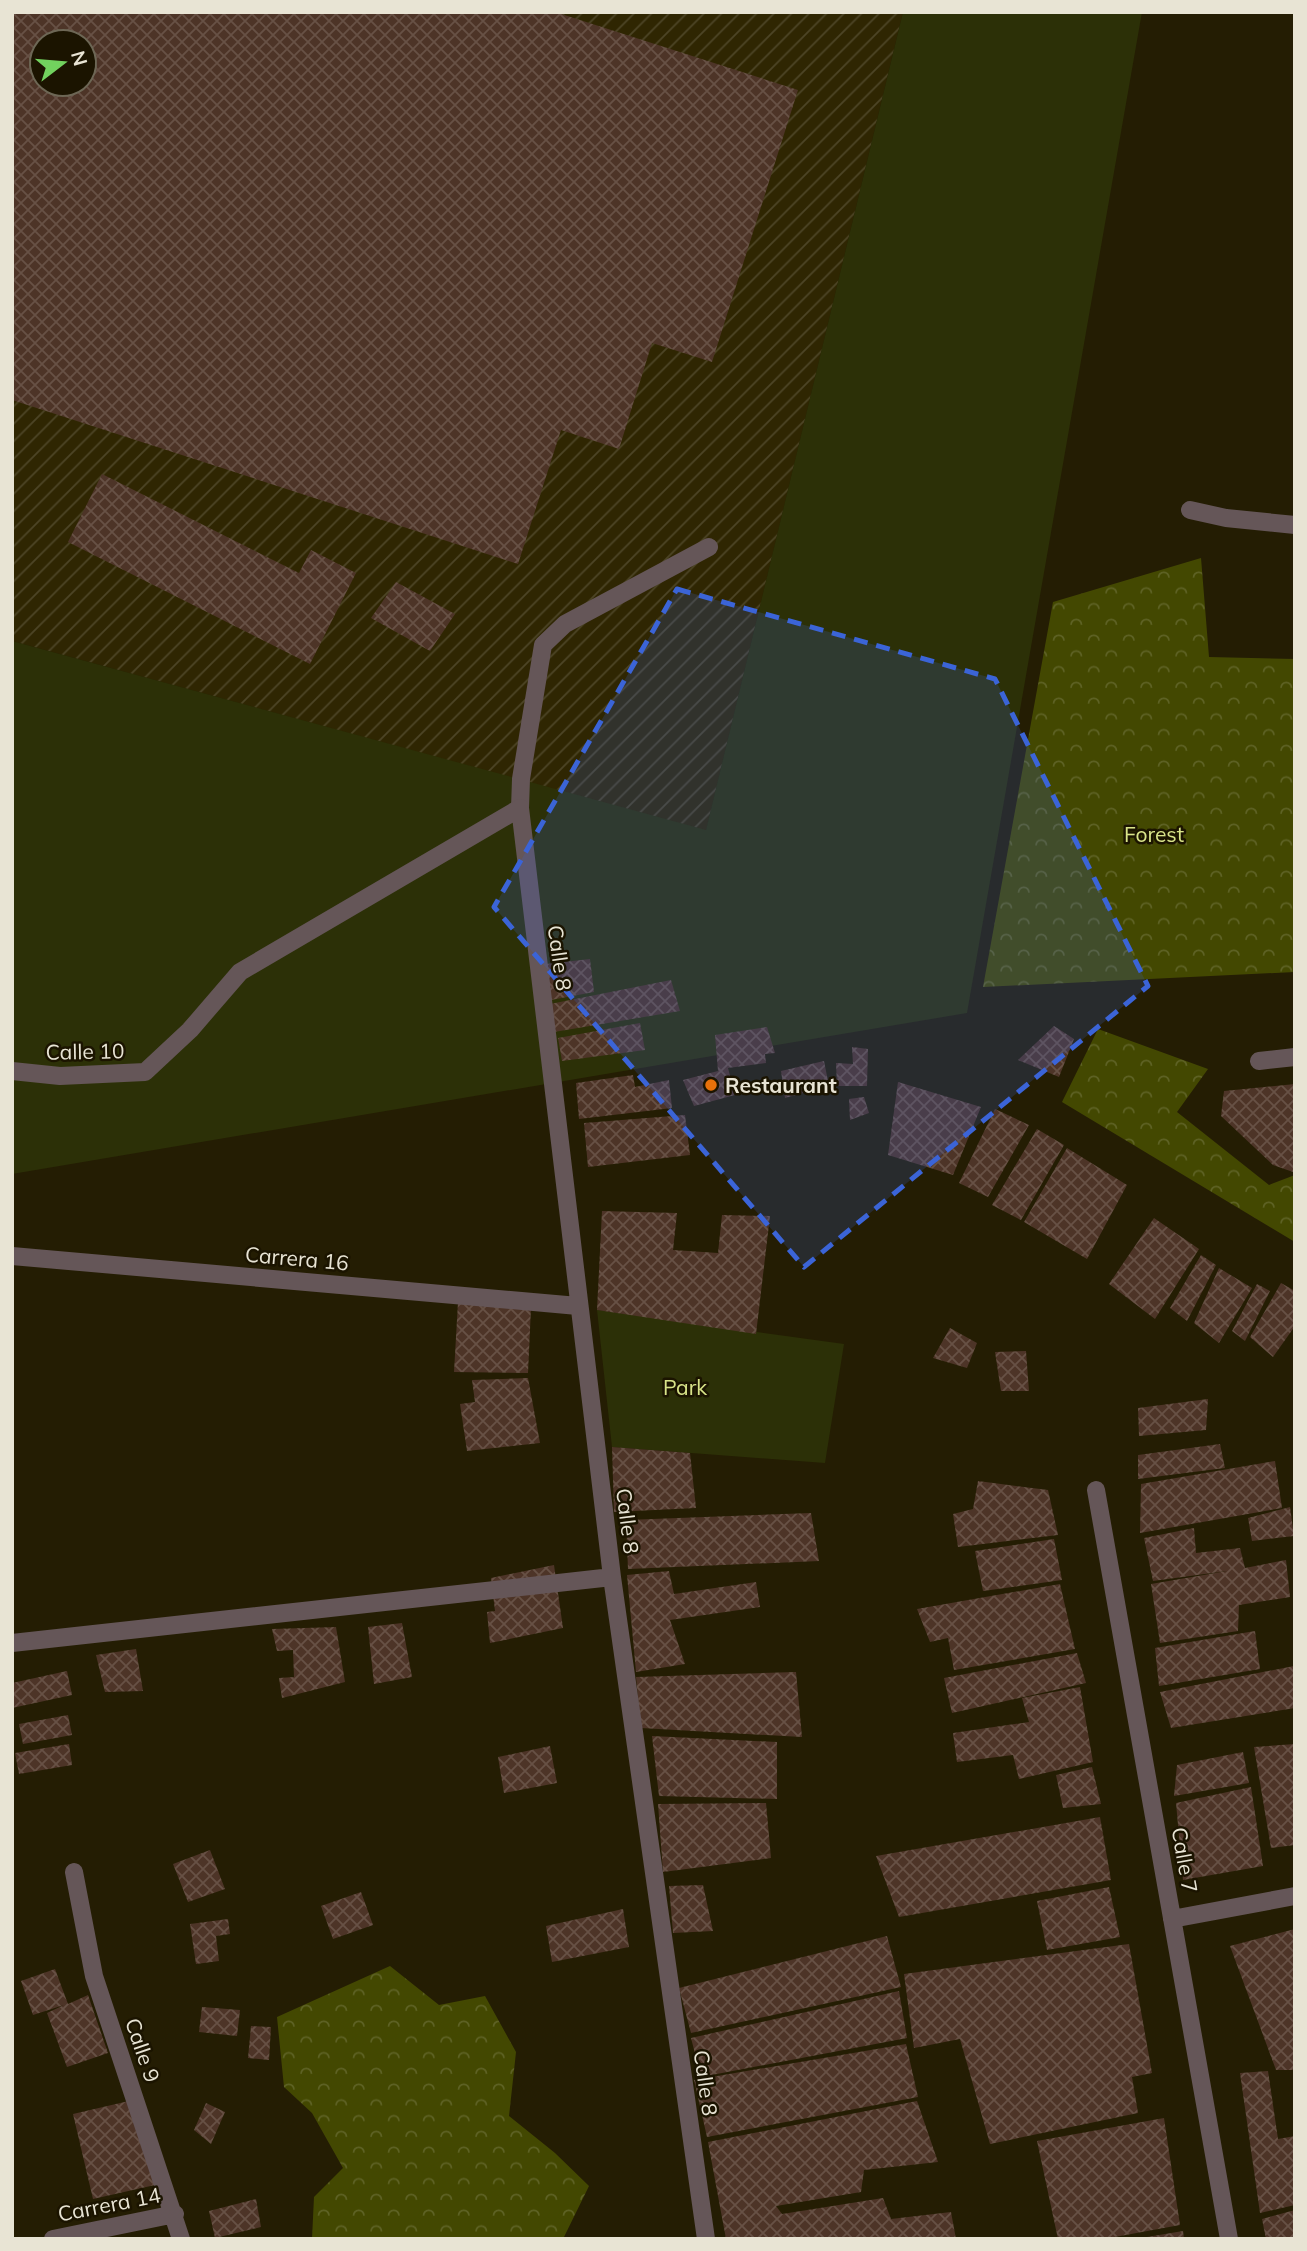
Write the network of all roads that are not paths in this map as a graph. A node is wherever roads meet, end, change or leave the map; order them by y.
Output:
1 (1191, 510) dead end
2 (1295, 525) edge
3 (709, 547) dead end
4 (520, 808) junction
5 (1295, 1057) edge
6 (1259, 1061) dead end
7 (12, 1071) edge
8 (12, 1256) edge
9 (578, 1306) junction
10 (1096, 1490) dead end
11 (612, 1577) junction
12 (12, 1643) edge
13 (74, 1872) dead end
14 (1295, 1896) edge
15 (1172, 1919) junction
16 (175, 2214) junction
17 (52, 2239) edge
18 (181, 2239) edge
19 (706, 2239) edge
20 (1230, 2239) edge

1 - 2 street
3 - 4 street, Calle 8
4 - 7 street, Calle 10
4 - 9 street, Calle 8
5 - 6 street
8 - 9 street, Carrera 16
9 - 11 street, Calle 8
10 - 15 street, Calle 7
11 - 12 street
11 - 19 street, Calle 8
13 - 16 street, Calle 9
14 - 15 street
15 - 20 street, Calle 7
16 - 17 street, Carrera 14
16 - 18 street, Calle 9

